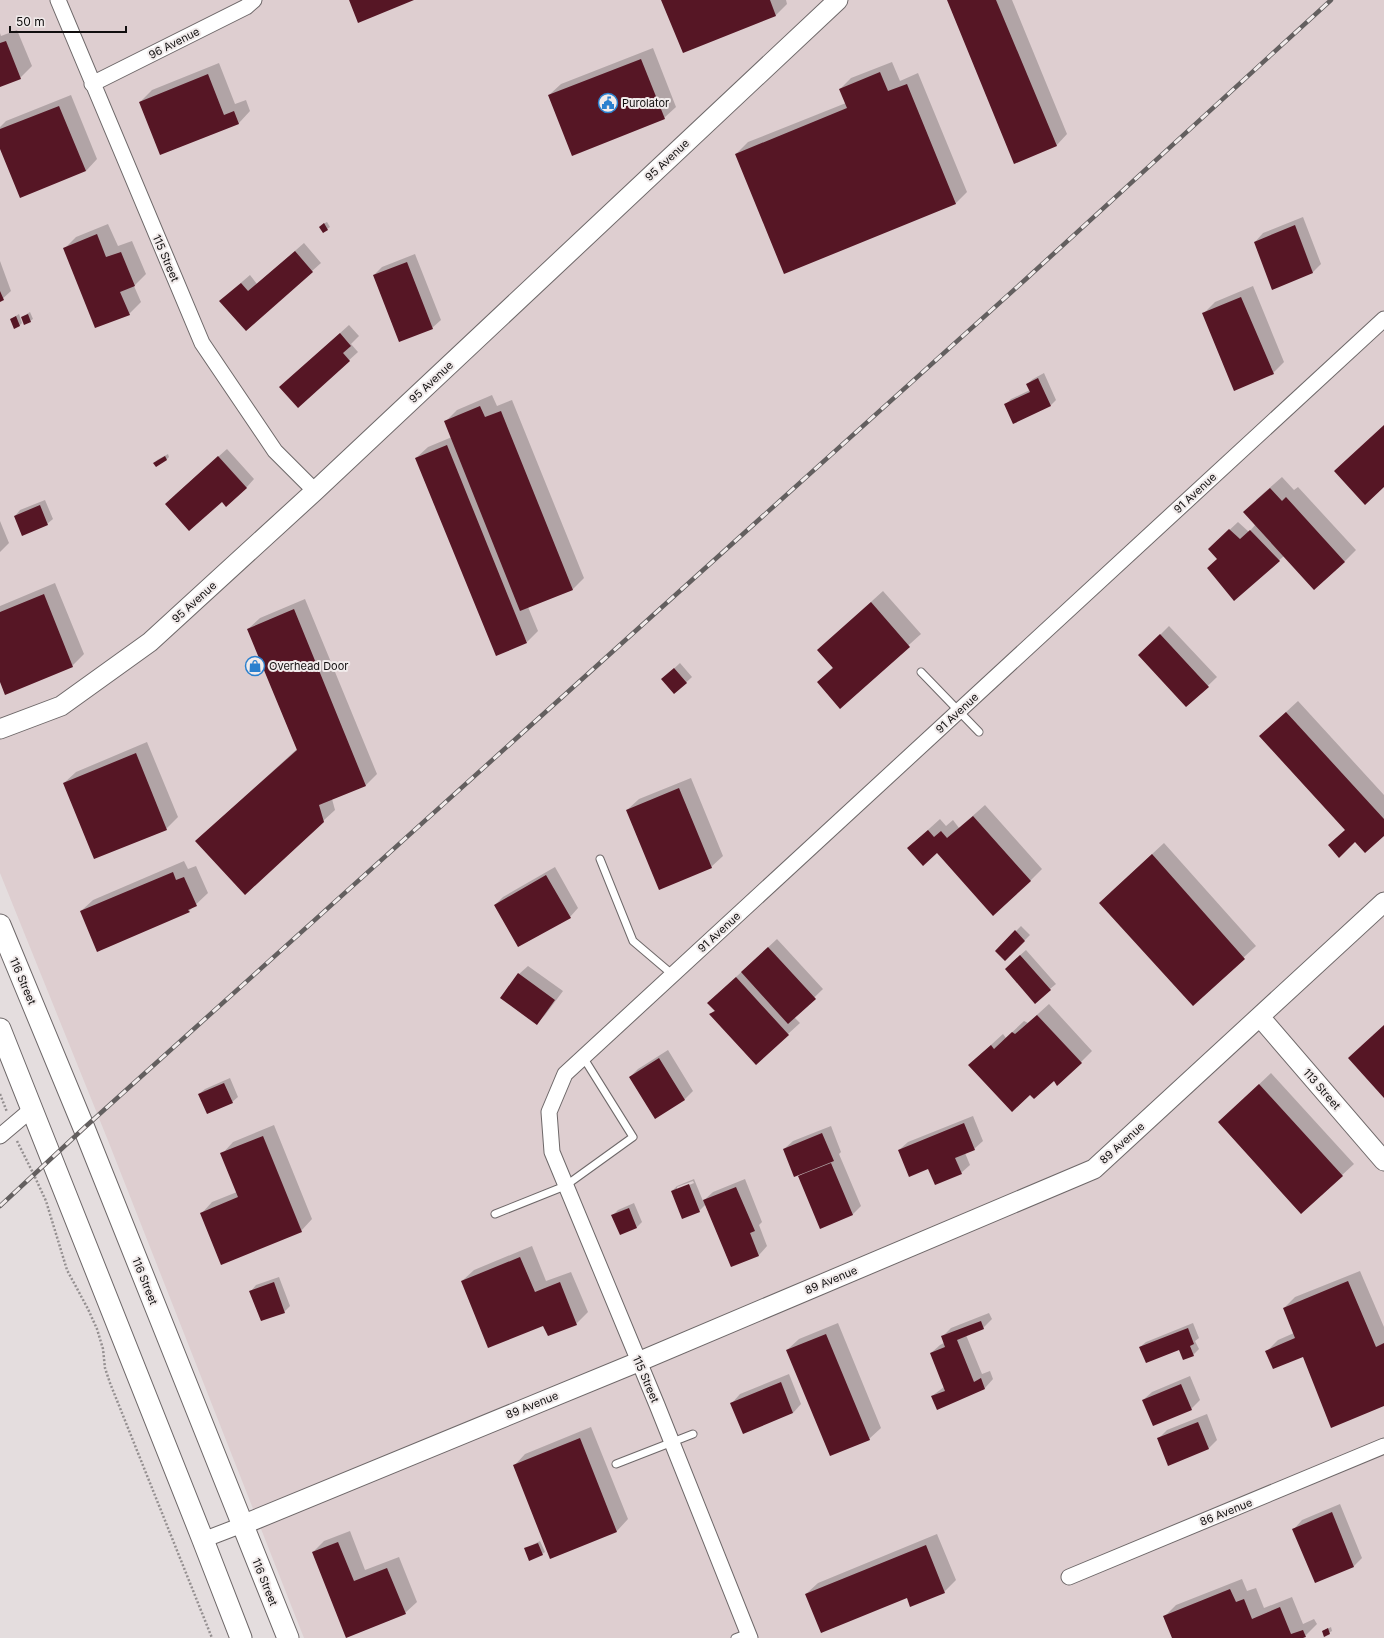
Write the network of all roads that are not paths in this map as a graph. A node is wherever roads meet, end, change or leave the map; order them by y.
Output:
1 (58, 0) edge
2 (254, 0) edge
3 (838, 0) edge
4 (92, 84) junction
5 (1384, 319) edge
6 (315, 491) junction
7 (921, 672) dead end
8 (958, 711) junction
9 (0, 729) edge
10 (979, 732) dead end
11 (600, 859) dead end
12 (1384, 902) edge
13 (0, 925) edge
14 (673, 975) junction
15 (1260, 1017) junction
16 (0, 1029) edge
17 (583, 1057) junction
18 (32, 1109) junction
19 (550, 1119) joint
20 (0, 1136) edge
21 (1384, 1161) edge
22 (565, 1186) junction
23 (495, 1214) dead end
24 (638, 1362) junction
25 (693, 1434) dead end
26 (672, 1443) junction
27 (1384, 1446) edge
28 (616, 1464) dead end
29 (242, 1525) junction
30 (203, 1540) junction
31 (1069, 1577) dead end
32 (744, 1636) edge
33 (241, 1638) edge
34 (288, 1638) edge

1 - 4 street, 115 Street
2 - 4 street, 96 Avenue
3 - 6 street, 95 Avenue
4 - 6 street, 115 Street
5 - 8 street, 91 Avenue
6 - 9 street, 95 Avenue
7 - 8 lane
8 - 10 lane
8 - 14 street, 91 Avenue
11 - 14 lane
12 - 15 street, 89 Avenue
13 - 29 main road, 116 Street
14 - 17 street, 91 Avenue
15 - 21 street, 113 Street
15 - 24 street, 89 Avenue
16 - 18 main road
17 - 19 street, 91 Avenue
17 - 22 lane
18 - 20 street
18 - 30 main road
19 - 22 street, 115 Street
22 - 23 lane
22 - 24 street, 115 Street
24 - 26 street, 115 Street
24 - 29 street, 89 Avenue
25 - 26 lane
26 - 28 lane
26 - 32 street, 115 Street
27 - 31 street, 86 Avenue
29 - 30 street, 89 Avenue
29 - 34 main road, 116 Street
30 - 33 main road

